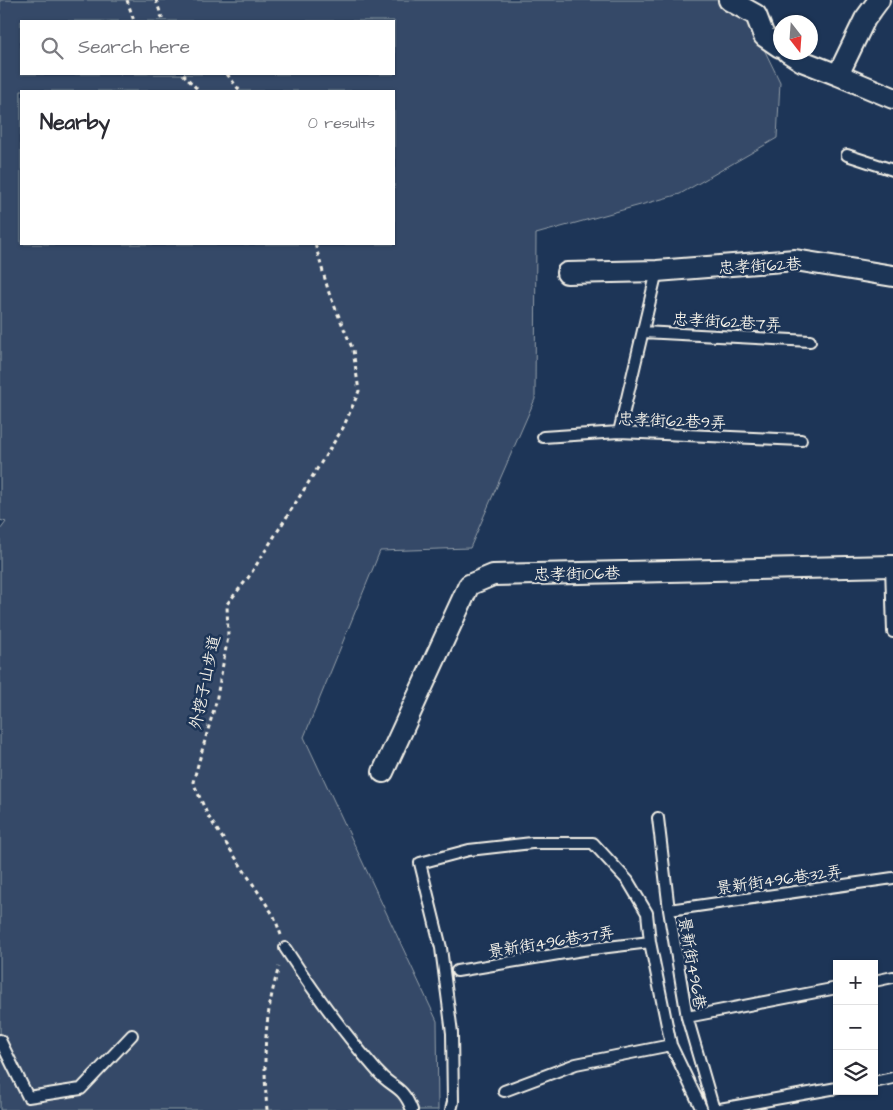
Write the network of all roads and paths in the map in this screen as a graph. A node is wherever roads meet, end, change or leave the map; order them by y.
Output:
1 (127, 0) edge
2 (156, 0) edge
3 (729, 0) edge
4 (879, 0) edge
5 (134, 20) edge
6 (163, 20) edge
7 (773, 42) edge
8 (800, 60) edge
9 (184, 75) edge
10 (228, 75) edge
11 (838, 75) junction
12 (198, 90) edge
13 (239, 90) edge
14 (893, 98) edge
15 (847, 155) dead end
16 (893, 170) edge
17 (315, 245) edge
18 (657, 272) junction
19 (567, 273) dead end
20 (893, 276) edge
21 (643, 332) junction
22 (810, 341) dead end
23 (619, 432) junction
24 (543, 438) dead end
25 (801, 440) dead end
26 (892, 566) edge
27 (893, 632) edge
28 (383, 772) dead end
29 (658, 818) dead end
30 (893, 878) edge
31 (669, 910) junction
32 (650, 942) junction
33 (285, 948) junction
34 (457, 971) dead end
35 (893, 978) edge
36 (878, 980) edge
37 (833, 989) edge
38 (687, 1017) junction
39 (132, 1035) dead end
40 (0, 1040) edge
41 (671, 1045) junction
42 (893, 1078) edge
43 (878, 1081) edge
44 (833, 1089) edge
45 (504, 1091) dead end
46 (267, 1110) edge
47 (412, 1110) edge
48 (451, 1110) edge
49 (702, 1110) edge
50 (714, 1110) edge

1 - 5 path
2 - 6 path
3 - 7 street
4 - 11 street
8 - 11 street
9 - 12 path
10 - 13 path
11 - 14 street
15 - 16 lane
17 - 33 path, 外挖子山步道
18 - 19 street, 忠孝街62巷
18 - 20 street, 忠孝街62巷
18 - 21 lane
21 - 22 lane, 忠孝街62巷7弄
21 - 23 lane
23 - 24 lane, 忠孝街62巷9弄
23 - 25 lane, 忠孝街62巷9弄
26 - 27 lane
26 - 28 street, 忠孝街106巷
29 - 31 lane, 景新街496巷
30 - 31 lane, 景新街496巷32弄
31 - 38 lane, 景新街496巷
32 - 34 lane, 景新街496巷37弄
32 - 41 lane
32 - 48 lane
33 - 46 path
33 - 47 lane
35 - 36 lane
37 - 38 lane
38 - 50 lane, 景新街496巷
39 - 40 lane
41 - 45 lane
41 - 49 lane
42 - 43 lane
44 - 50 lane

